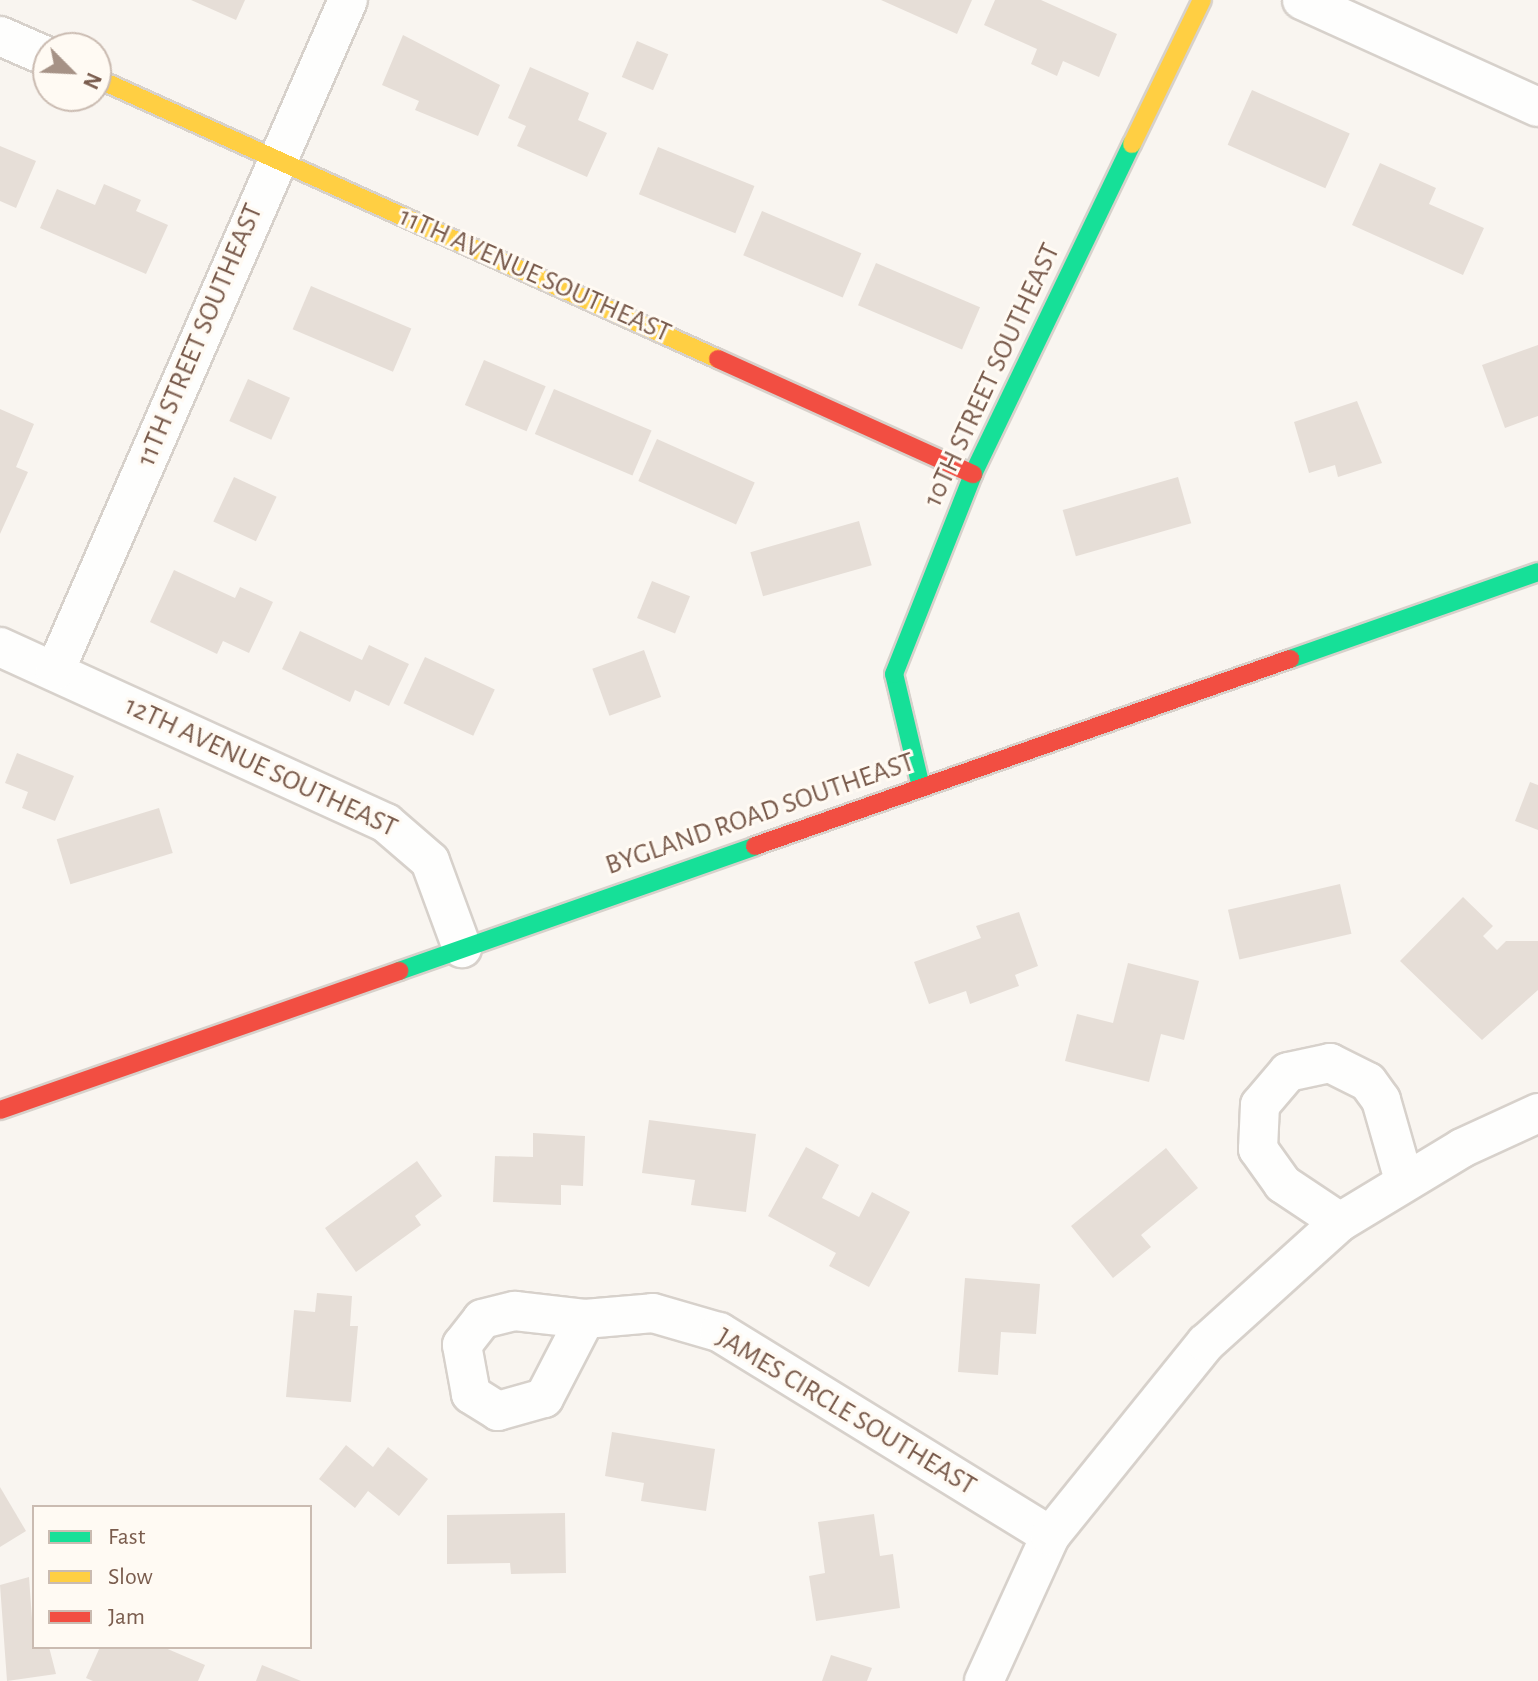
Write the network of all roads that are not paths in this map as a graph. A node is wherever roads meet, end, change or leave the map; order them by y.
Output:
1 (348, 0) edge
2 (1202, 0) edge
3 (1302, 0) edge
4 (0, 36) edge
5 (32, 50) edge
6 (112, 85) edge
7 (1538, 107) edge
8 (277, 157) junction
9 (973, 474) junction
10 (1538, 572) edge
11 (0, 647) edge
12 (55, 671) junction
13 (921, 787) junction
14 (462, 948) junction
15 (0, 1110) edge
16 (1538, 1113) edge
17 (1404, 1180) junction
18 (1340, 1222) junction
19 (585, 1319) dead end
20 (1050, 1536) junction
21 (984, 1681) edge

1 - 8 street, 11TH STREET SOUTHEAST
2 - 9 street, 10TH STREET SOUTHEAST
3 - 7 street
4 - 5 street
6 - 8 street, 11TH AVENUE SOUTHEAST
8 - 9 street, 11TH AVENUE SOUTHEAST
8 - 12 street, 11TH STREET SOUTHEAST
9 - 13 street, 10TH STREET SOUTHEAST
10 - 13 street, BYGLAND ROAD SOUTHEAST
11 - 12 street, 12TH AVENUE SOUTHEAST
12 - 14 street, 12TH AVENUE SOUTHEAST
13 - 14 street, BYGLAND ROAD SOUTHEAST
14 - 15 street, BYGLAND ROAD SOUTHEAST
16 - 17 street
17 - 18 street
17 - 18 street
18 - 20 street
19 - 20 street, JAMES CIRCLE SOUTHEAST
20 - 21 street

